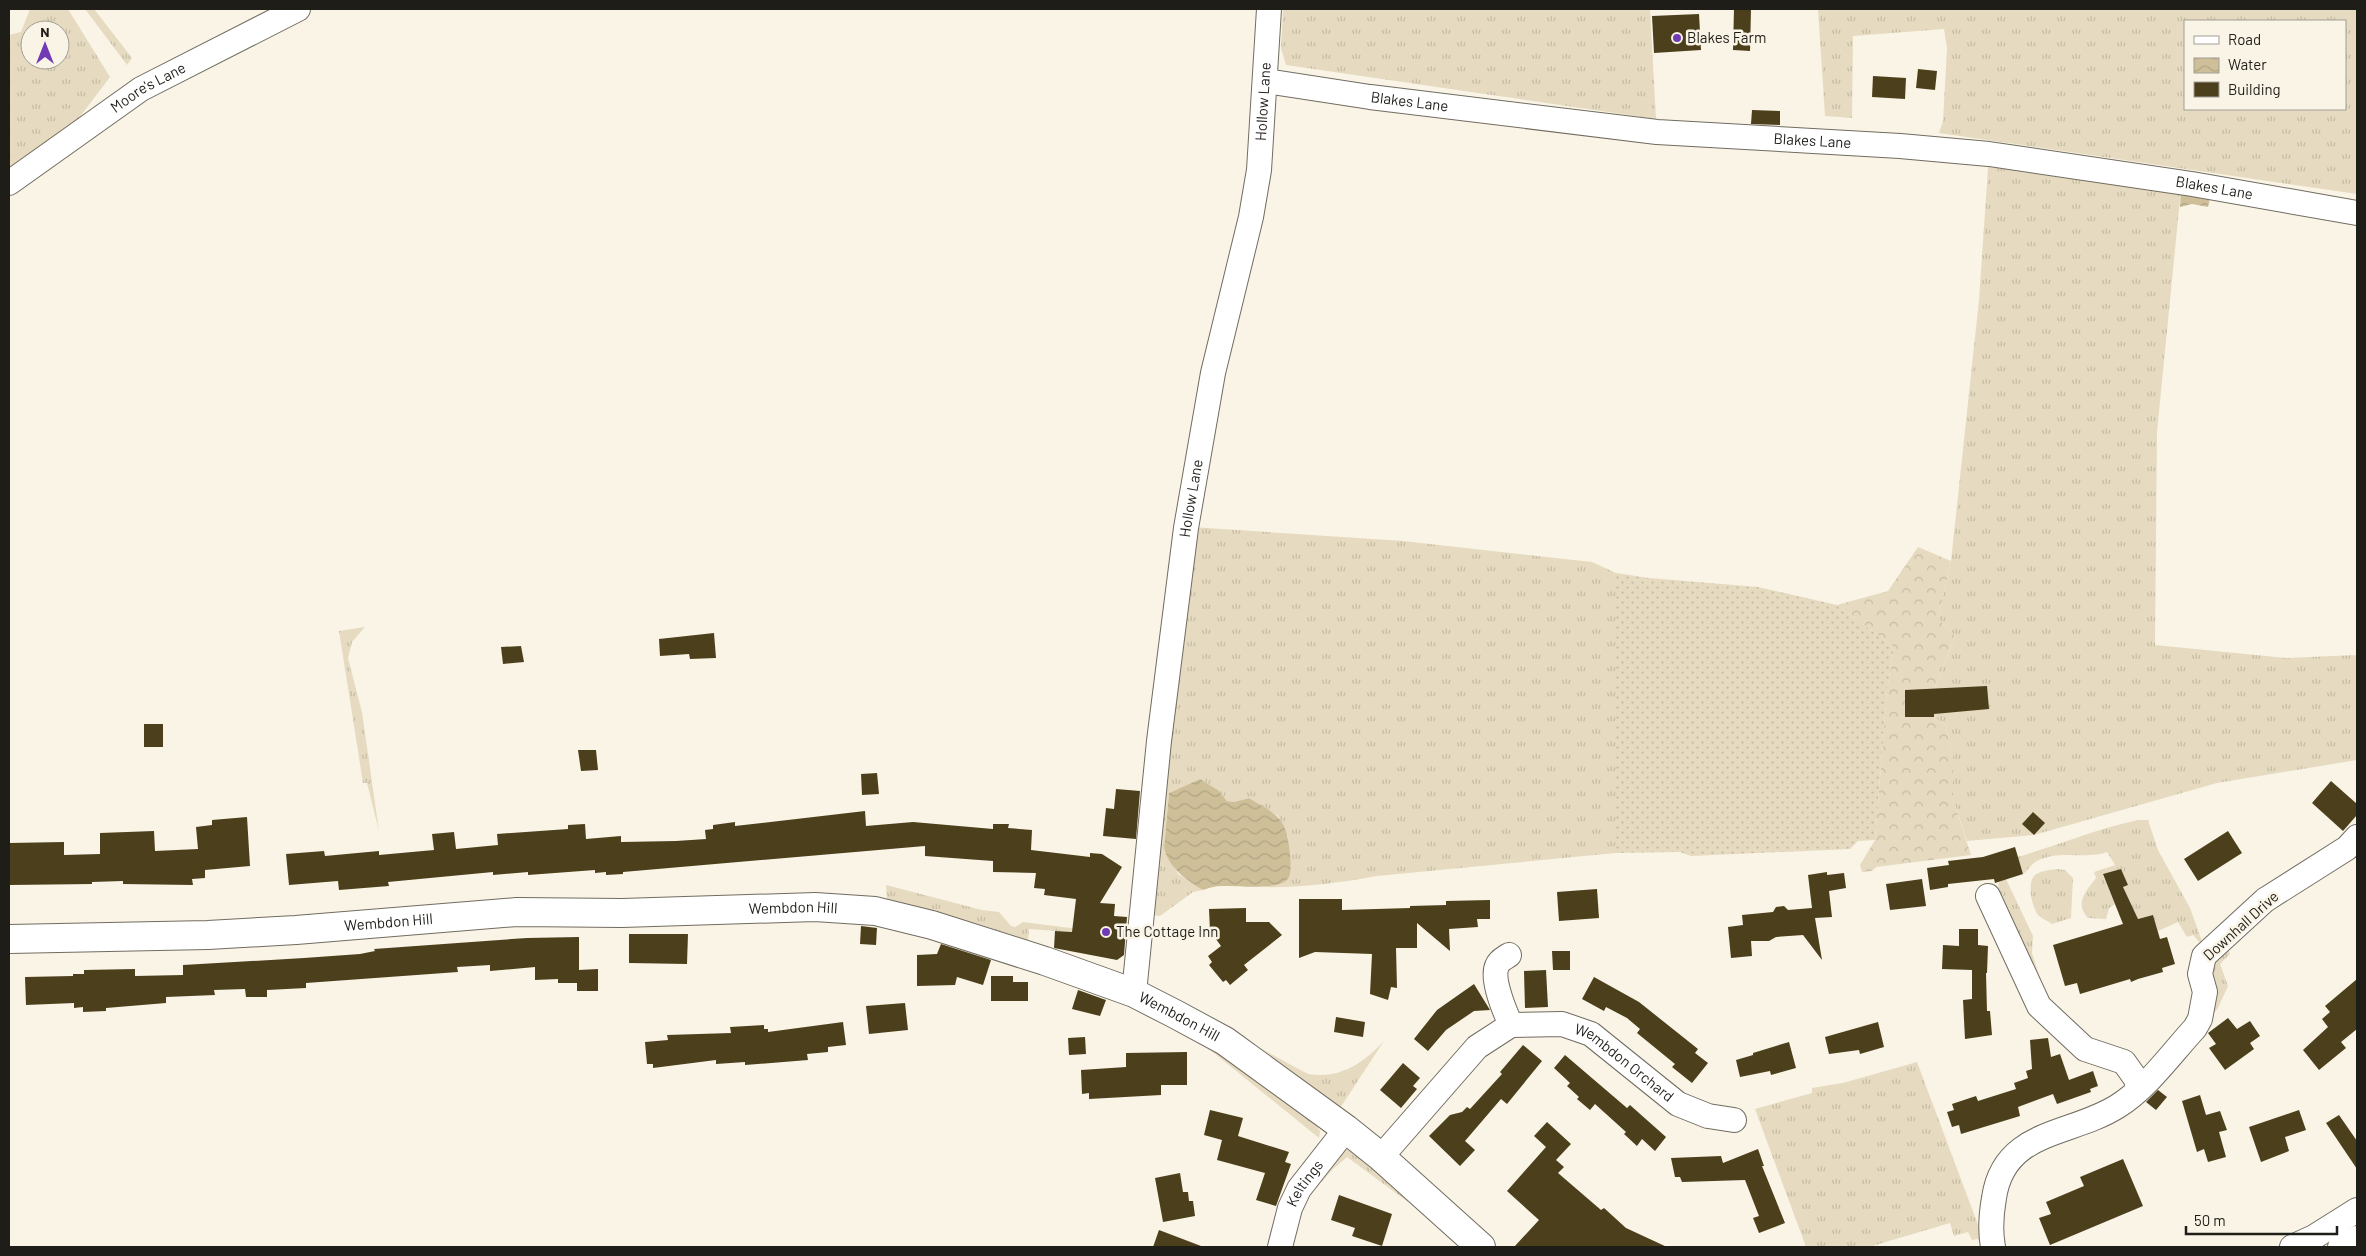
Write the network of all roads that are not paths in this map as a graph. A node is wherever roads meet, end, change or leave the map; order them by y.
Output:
1 (298, 9) edge
2 (1270, 9) edge
3 (1266, 80) junction
4 (9, 183) edge
5 (2357, 213) edge
6 (2357, 837) edge
7 (1988, 896) dead end
8 (9, 939) edge
9 (1509, 955) dead end
10 (1134, 994) junction
11 (1510, 1025) junction
12 (2138, 1090) junction
13 (1734, 1120) dead end
14 (1346, 1129) junction
15 (1381, 1157) junction
16 (2357, 1210) edge
17 (2357, 1238) edge
18 (1280, 1247) edge
19 (1481, 1247) edge
20 (1993, 1247) edge
21 (2292, 1247) edge
22 (2340, 1247) edge

1 - 4 street, Moore's Lane
2 - 3 street, Hollow Lane
3 - 5 street, Blakes Lane
3 - 10 street, Hollow Lane
6 - 12 street, Downhall Drive
7 - 12 street
8 - 10 main road, Wembdon Hill
9 - 11 street
10 - 14 main road, Wembdon Hill
11 - 13 street, Wembdon Orchard
11 - 15 street
12 - 20 street, Downhall Drive
14 - 15 main road, Wembdon Hill
14 - 18 street, Keltings
15 - 19 main road, Wembdon Hill
16 - 21 street
17 - 22 street

